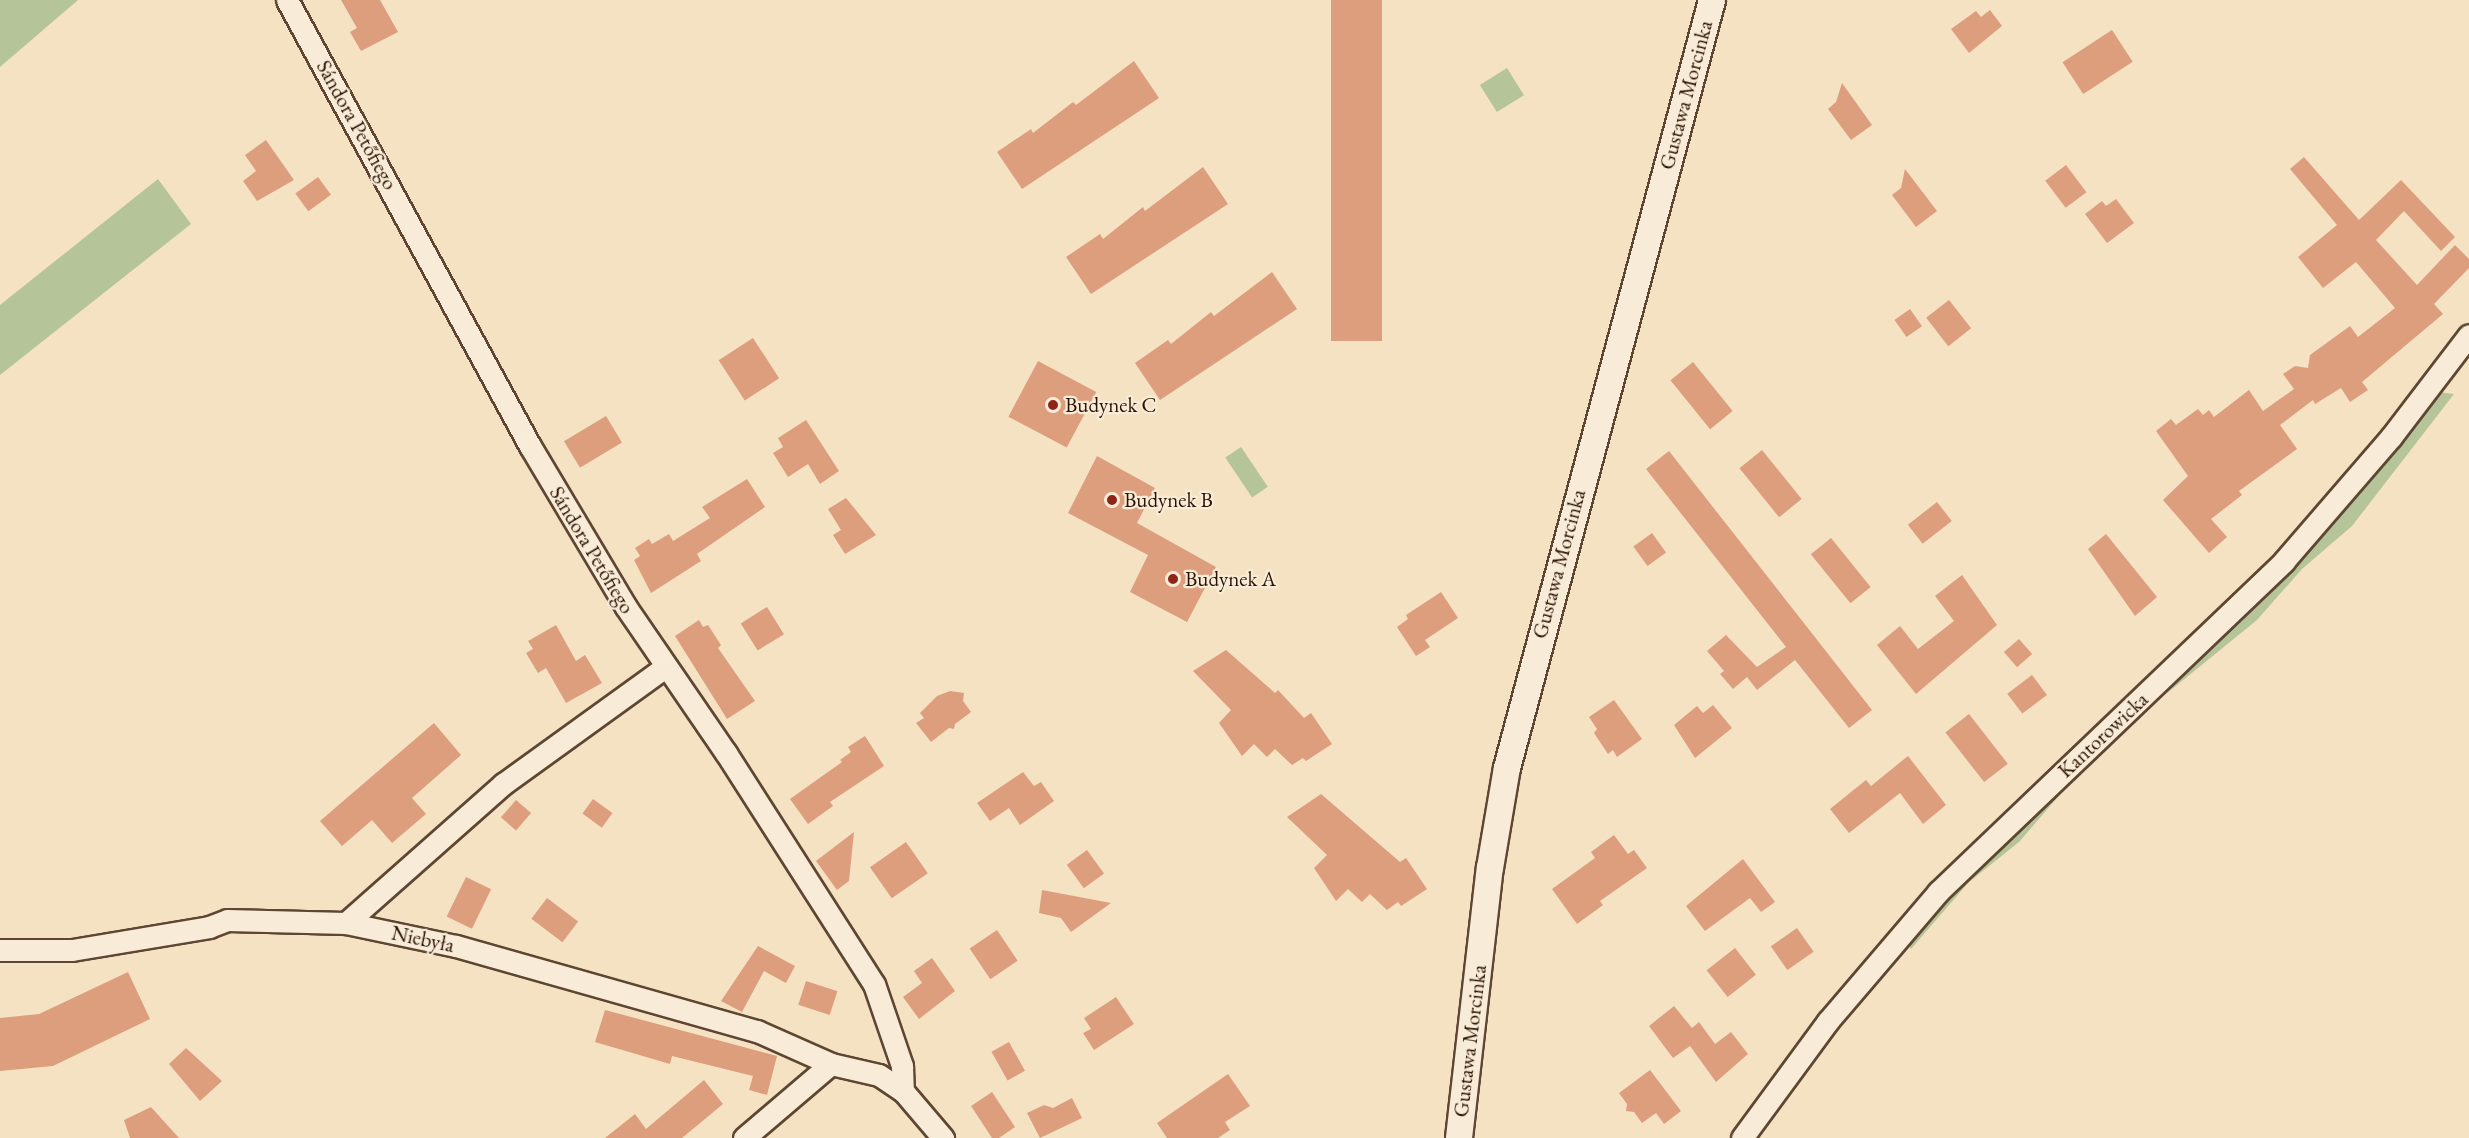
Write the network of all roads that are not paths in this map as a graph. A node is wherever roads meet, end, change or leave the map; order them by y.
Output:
1 (287, 0) edge
2 (1712, 0) edge
3 (2469, 335) edge
4 (664, 668) junction
5 (346, 923) junction
6 (0, 950) edge
7 (831, 1064) junction
8 (903, 1091) junction
9 (744, 1138) edge
10 (942, 1138) edge
11 (1459, 1138) edge
12 (1742, 1138) edge

1 - 4 street, Sándora Petőfiego
2 - 11 street, Gustawa Morcinka
3 - 12 street, Kantorowicka
4 - 5 street
4 - 8 street, Sándora Petőfiego
5 - 6 street, Niebyła
5 - 7 street, Niebyła
7 - 8 street
7 - 9 street
8 - 10 street

